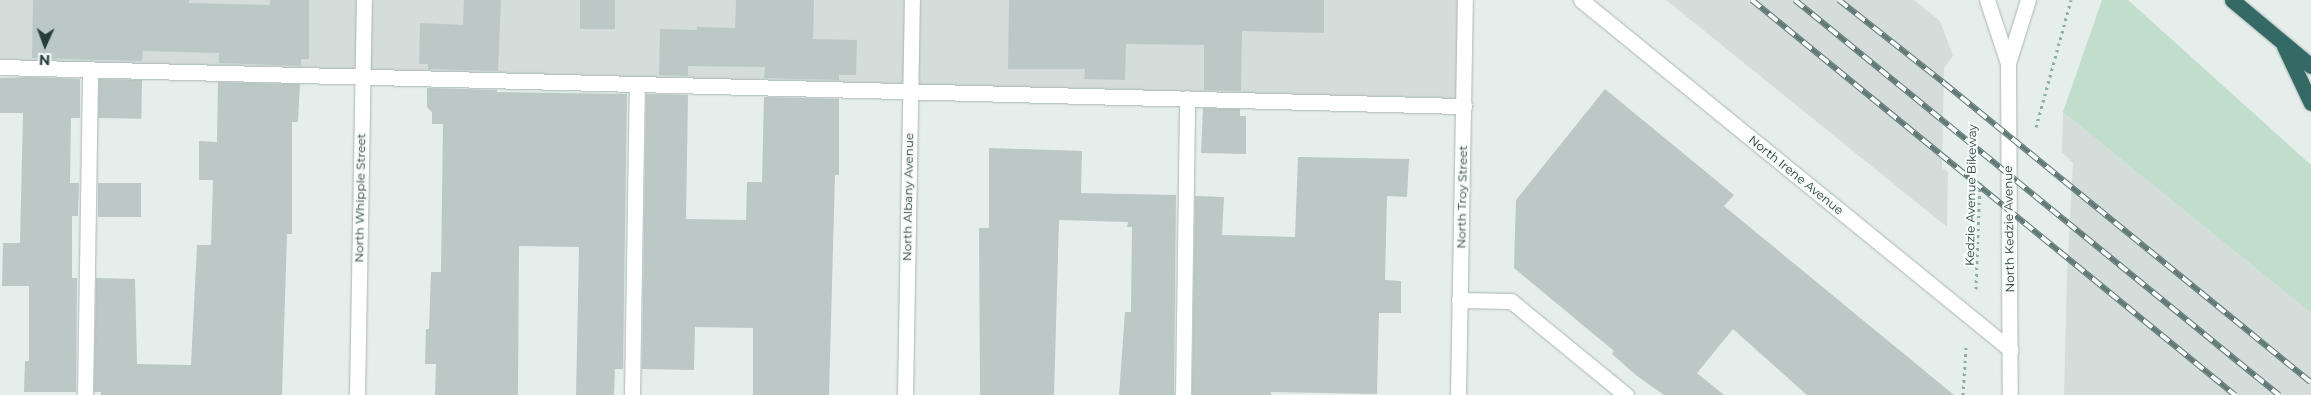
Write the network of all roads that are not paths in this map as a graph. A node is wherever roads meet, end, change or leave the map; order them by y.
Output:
1 (364, 0) edge
2 (912, 0) edge
3 (1466, 0) edge
4 (1581, 0) edge
5 (2028, 0) edge
6 (2232, 0) edge
7 (1986, 2) edge
8 (2282, 42) junction
9 (2008, 63) junction
10 (2311, 66) edge
11 (0, 67) edge
12 (90, 69) junction
13 (362, 76) junction
14 (637, 84) junction
15 (910, 91) junction
16 (1187, 98) junction
17 (2311, 103) edge
18 (1464, 106) junction
19 (1459, 300) junction
20 (2011, 350) junction
21 (85, 395) edge
22 (357, 395) edge
23 (632, 395) edge
24 (905, 395) edge
25 (1183, 395) edge
26 (1458, 395) edge
27 (1626, 395) edge
28 (2010, 395) edge

1 - 13 street, North Whipple Street
2 - 15 street, North Albany Avenue
3 - 18 street, North Troy Street
4 - 20 street, North Irene Avenue
5 - 9 street, North Kedzie Avenue
6 - 8 highway
7 - 9 street, North Kedzie Avenue
8 - 10 highway
8 - 17 highway
9 - 20 street, North Kedzie Avenue
11 - 12 street
12 - 13 street
12 - 21 street
13 - 14 street
13 - 22 street, North Whipple Street
14 - 15 street
14 - 23 street
15 - 16 street
15 - 24 street, North Albany Avenue
16 - 18 street
16 - 25 street
18 - 19 street, North Troy Street
19 - 26 street, North Troy Street
19 - 27 street
20 - 28 street, North Kedzie Avenue

